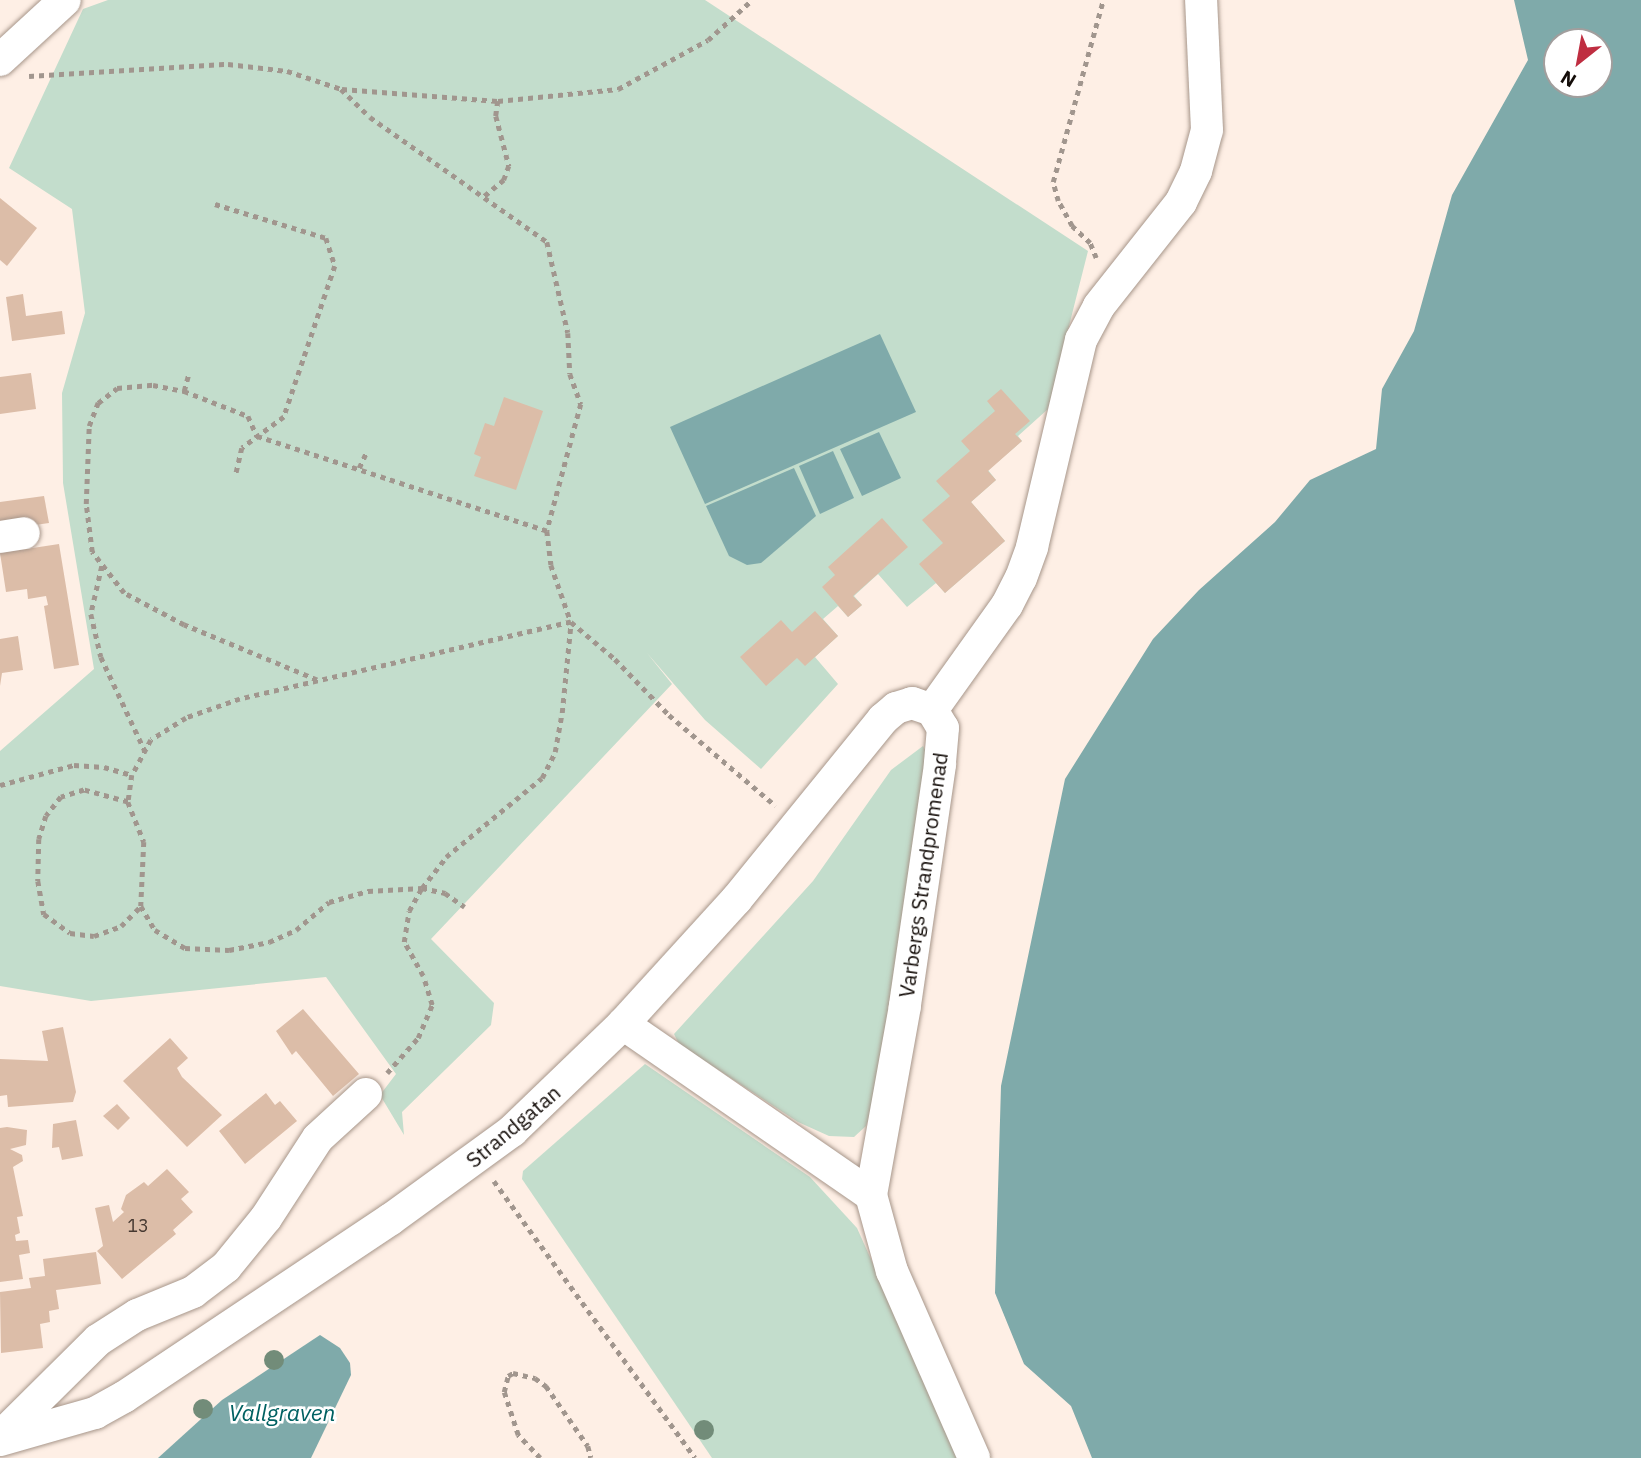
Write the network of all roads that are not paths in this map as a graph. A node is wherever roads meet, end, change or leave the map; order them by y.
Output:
1 (65, 0) edge
2 (1200, 0) edge
3 (11, 68) edge
4 (932, 710) junction
5 (623, 1024) junction
6 (366, 1094) road end
7 (870, 1195) junction
8 (0, 1438) edge
9 (974, 1458) edge

1 - 3 street
2 - 4 street
4 - 5 street, Strandgatan
4 - 7 street, Varbergs Strandpromenad
5 - 7 street
5 - 8 street, Strandgatan
6 - 8 street, Strandgatan
7 - 9 street, Varbergs Strandpromenad

